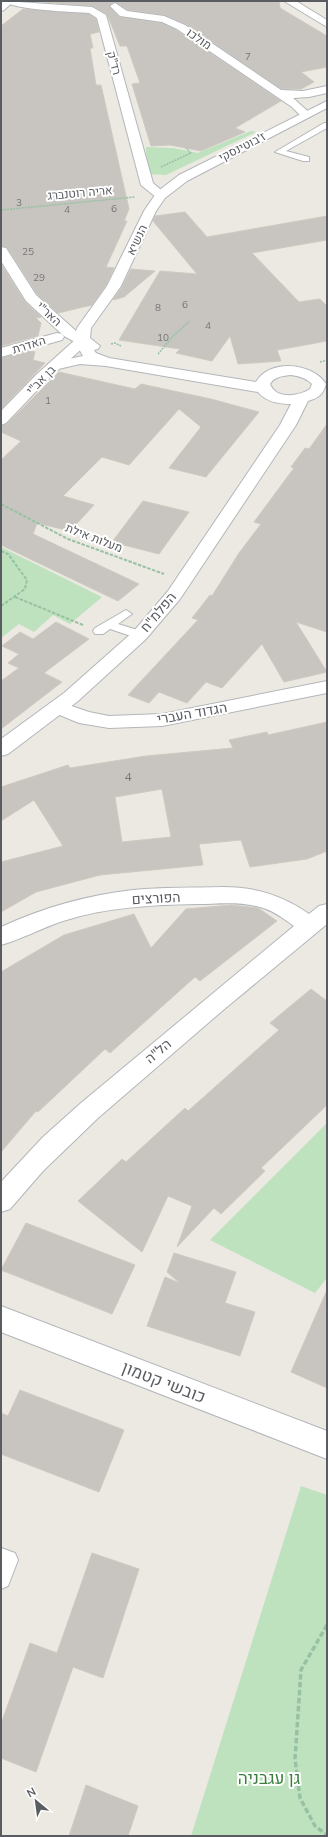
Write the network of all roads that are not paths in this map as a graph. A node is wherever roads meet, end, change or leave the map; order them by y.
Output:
1 (128, 1) edge
2 (289, 1) edge
3 (5, 3) edge
4 (115, 6) junction
5 (92, 10) junction
6 (124, 14) junction
7 (102, 17) junction
8 (327, 24) edge
9 (327, 89) edge
10 (276, 92) junction
11 (327, 104) edge
12 (306, 115) junction
13 (327, 125) edge
14 (306, 159) dead end
15 (161, 195) junction
16 (1, 251) edge
17 (114, 286) junction
18 (98, 308) junction
19 (48, 314) junction
20 (93, 329) junction
21 (57, 337) dead end
22 (82, 341) junction
23 (1, 353) edge
24 (111, 360) junction
25 (54, 366) junction
26 (327, 369) edge
27 (304, 373) junction
28 (274, 374) junction
29 (200, 377) junction
30 (323, 381) edge
31 (264, 388) junction
32 (278, 398) junction
33 (301, 399) junction
34 (1, 420) edge
35 (277, 440) junction
36 (126, 614) dead end
37 (109, 624) junction
38 (98, 631) road end
39 (140, 635) junction
40 (327, 687) edge
41 (57, 708) junction
42 (1, 749) edge
43 (319, 919) edge
44 (1, 937) edge
45 (1, 1202) edge
46 (1, 1307) edge
47 (1, 1319) edge
48 (27, 1329) junction
49 (327, 1445) edge
50 (1, 1558) edge
51 (1, 1579) edge

1 - 4 street
2 - 8 street
3 - 5 street
4 - 5 street
4 - 6 street
5 - 7 street
6 - 7 street, מולכו
6 - 10 street, מולכו
7 - 15 street, רד"ק
9 - 10 street, מולכו
10 - 12 street, מולכו
11 - 12 street, ז'בוטינסקי
12 - 15 street, ז'בוטינסקי
13 - 14 lane
15 - 17 street, הנשיא
16 - 19 street, האר"י
17 - 18 street, הנשיא
17 - 20 street, הנשיא
18 - 19 street
18 - 22 street, הנשיא
19 - 22 street, האר"י
20 - 22 street, הנשיא
20 - 24 street
21 - 23 street, האדרת
22 - 24 street
22 - 25 street, בן אב"י
24 - 25 street
24 - 29 street
25 - 34 street, בן אב"י
26 - 27 street
27 - 28 street
27 - 30 street
28 - 29 street
28 - 31 street
29 - 31 street
30 - 33 street
31 - 32 street
32 - 33 street
32 - 35 street, הפלמ"ח
33 - 35 street, הפלמ"ח
35 - 39 street, הפלמ"ח
36 - 37 lane
37 - 38 lane
37 - 39 lane
39 - 41 street, הפלמ"ח
40 - 41 street, הגדוד העברי
41 - 42 street, הפלמ"ח
43 - 44 street, הפורצים
43 - 45 street, הל"ה
46 - 48 street
47 - 48 street, כובשי קטמון
48 - 49 street, כובשי קטמון
50 - 51 lane

